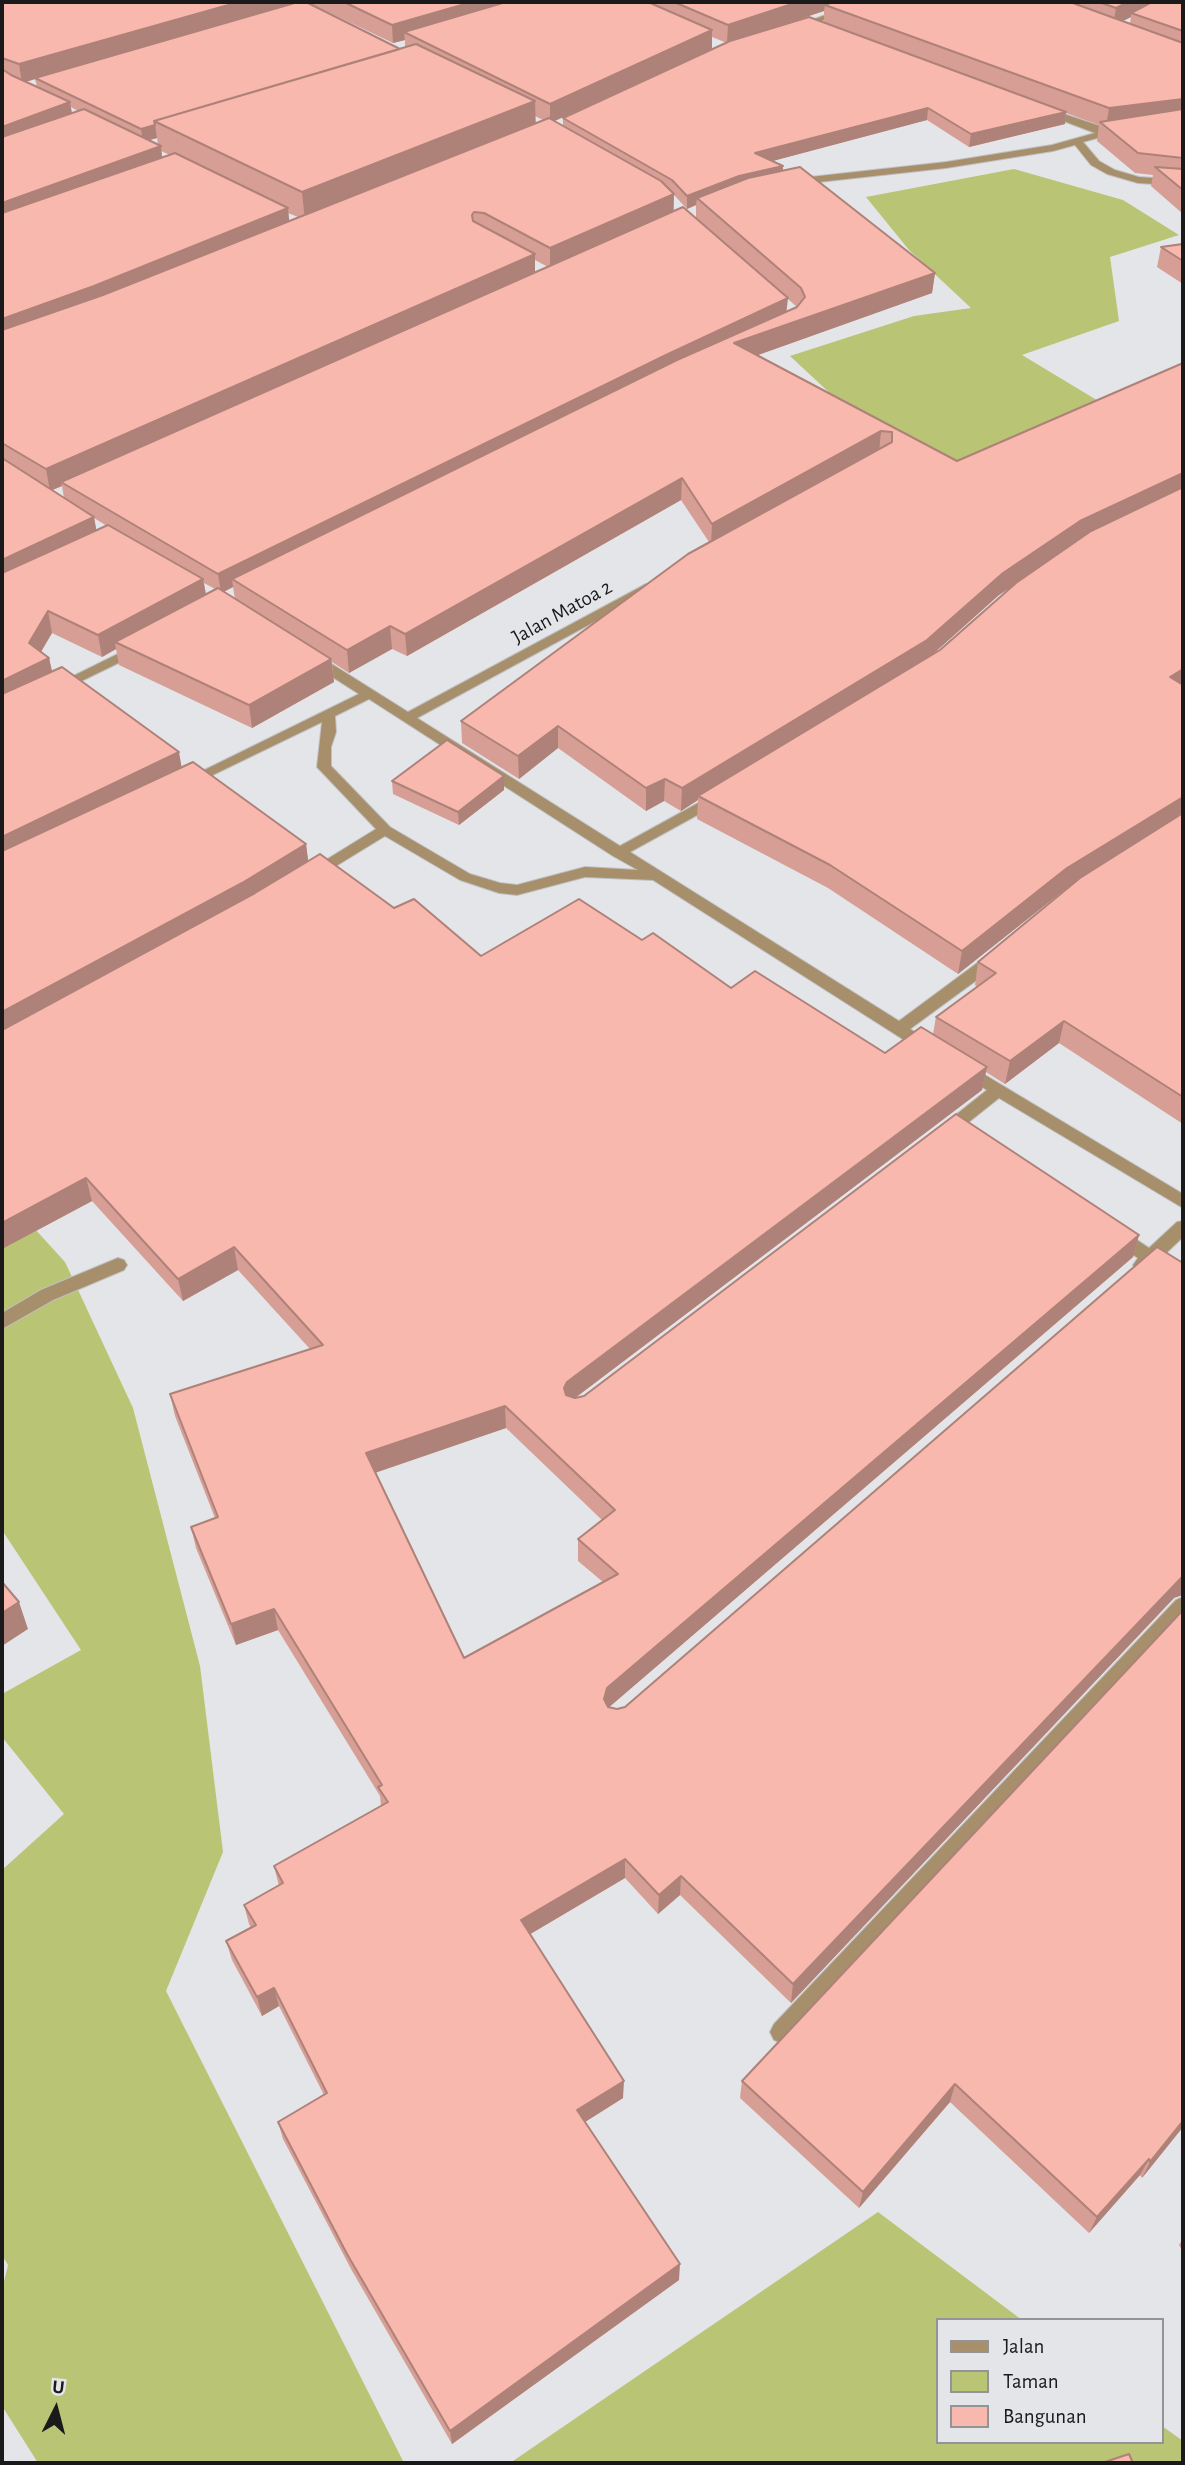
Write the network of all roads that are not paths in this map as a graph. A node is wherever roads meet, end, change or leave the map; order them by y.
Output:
1 (868, 2) edge
2 (808, 23) junction
3 (796, 27) edge
4 (821, 28) edge
5 (1027, 104) edge
6 (1078, 142) junction
7 (783, 183) edge
8 (1183, 183) edge
9 (653, 584) edge
10 (153, 640) edge
11 (301, 651) edge
12 (44, 694) edge
13 (369, 694) junction
14 (328, 714) junction
15 (407, 718) junction
16 (732, 789) edge
17 (165, 792) edge
18 (385, 830) junction
19 (618, 853) junction
20 (654, 876) junction
21 (296, 884) edge
22 (1011, 945) edge
23 (899, 1029) junction
24 (999, 1089) junction
25 (930, 1143) edge
26 (1183, 1201) edge
27 (1183, 1227) edge
28 (1107, 1228) edge
29 (1151, 1257) junction
30 (118, 1265) dead end
31 (1130, 1275) edge
32 (1183, 1279) edge
33 (2, 1322) edge
34 (1183, 1606) edge
35 (782, 2032) dead end

1 - 2 street
2 - 3 street
2 - 4 street
5 - 6 street
6 - 7 street
6 - 8 street
9 - 15 street, Jalan Matoa 2
10 - 12 street
11 - 13 street
13 - 14 street
13 - 15 street
14 - 17 street
14 - 18 street
15 - 19 street
16 - 19 street
18 - 20 street
18 - 21 street
19 - 20 street
20 - 23 street
22 - 23 street
23 - 24 street
24 - 25 street
24 - 26 street
27 - 29 street
28 - 29 street
29 - 31 street
29 - 32 street
30 - 33 street
34 - 35 street

